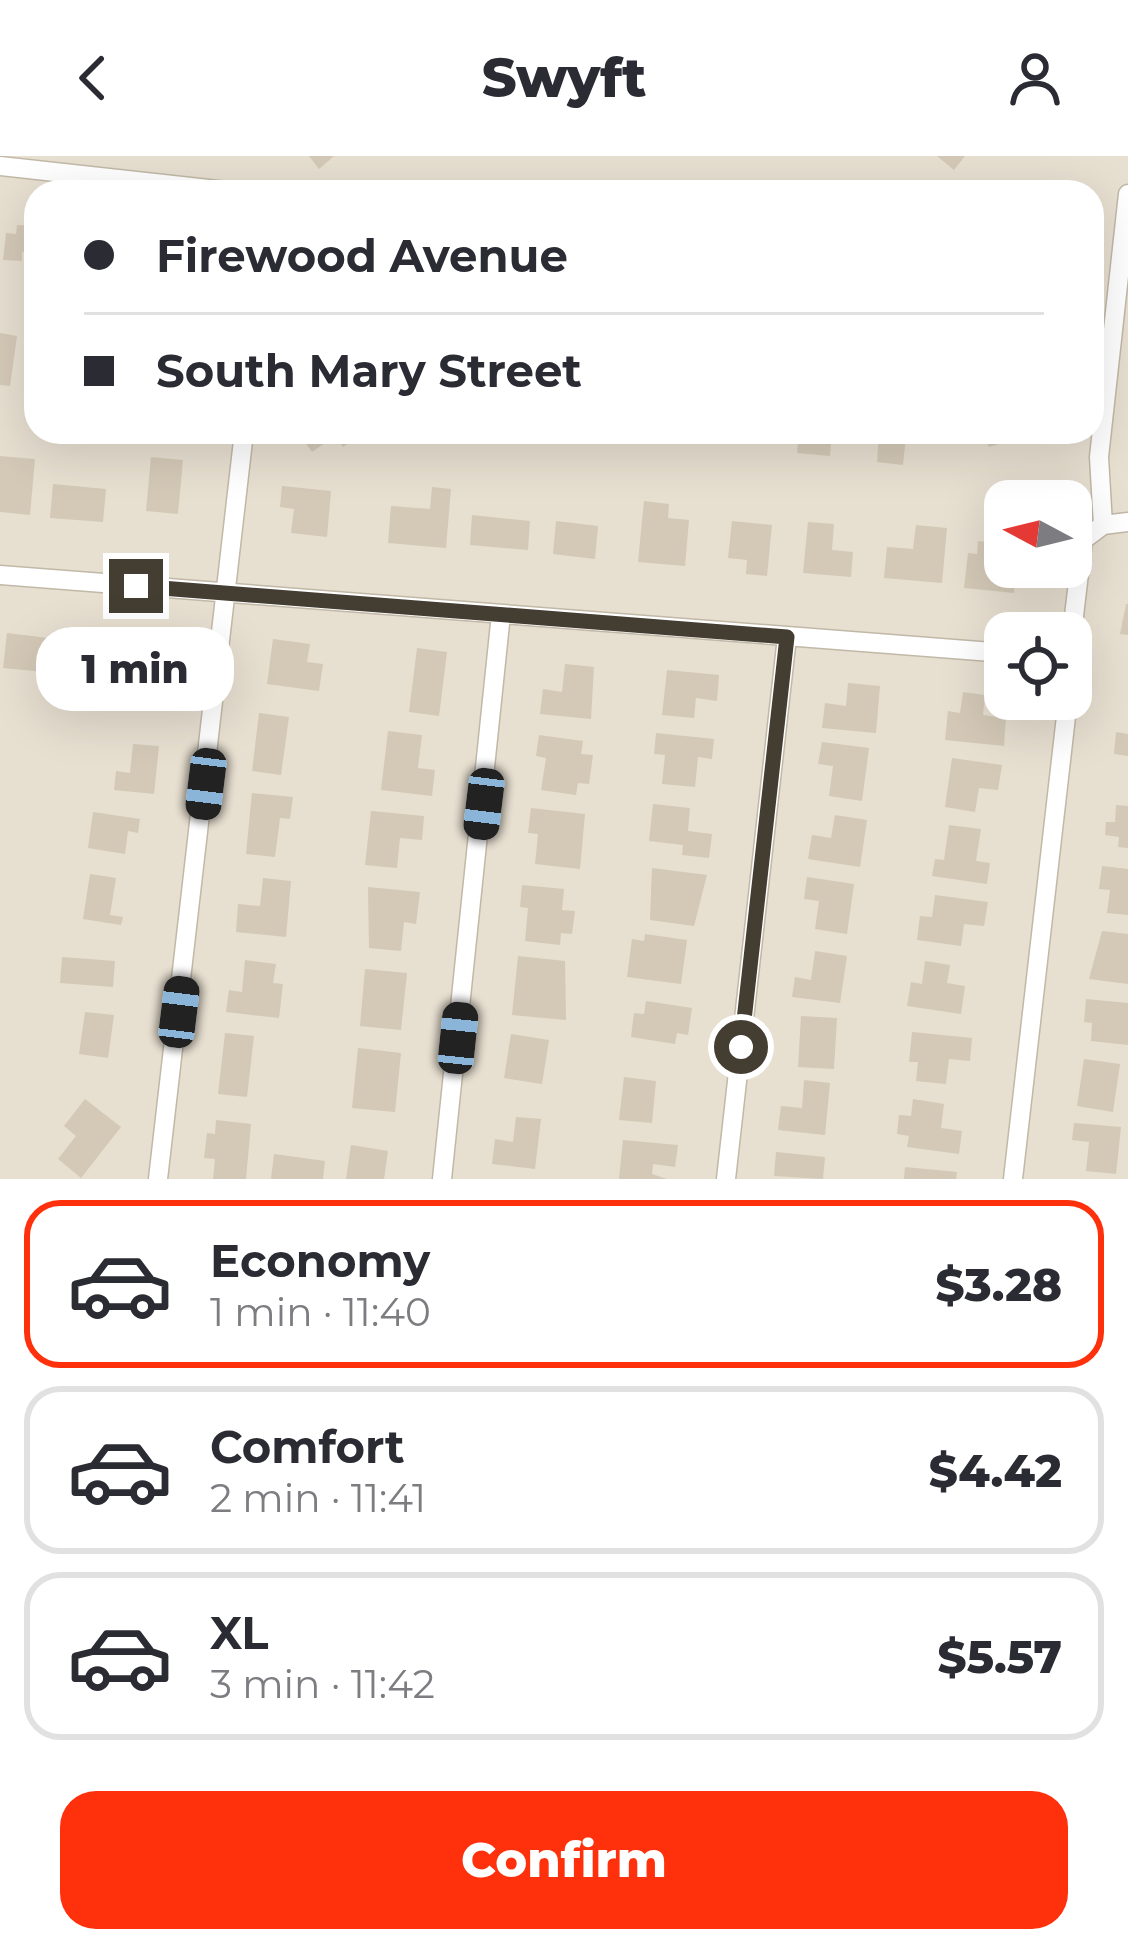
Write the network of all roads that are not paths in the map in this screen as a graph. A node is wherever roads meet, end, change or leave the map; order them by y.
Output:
1 (123, 156) edge
2 (0, 166) edge
3 (120, 179) junction
4 (129, 180) edge
5 (1128, 194) edge
6 (1104, 420) edge
7 (243, 444) edge
8 (1101, 444) edge
9 (1128, 522) edge
10 (1103, 525) junction
11 (0, 575) edge
12 (226, 594) junction
13 (1074, 612) edge
14 (501, 614) junction
15 (787, 637) junction
16 (984, 651) edge
17 (1066, 720) edge
18 (158, 1179) edge
19 (442, 1179) edge
20 (726, 1179) edge
21 (1013, 1179) edge

1 - 3 street
2 - 3 street
3 - 4 street
5 - 6 street
7 - 12 street
8 - 10 street
9 - 10 street
10 - 13 street
11 - 12 street
12 - 14 street
12 - 18 street
14 - 15 street
14 - 19 street
15 - 16 street
15 - 20 street
17 - 21 street

